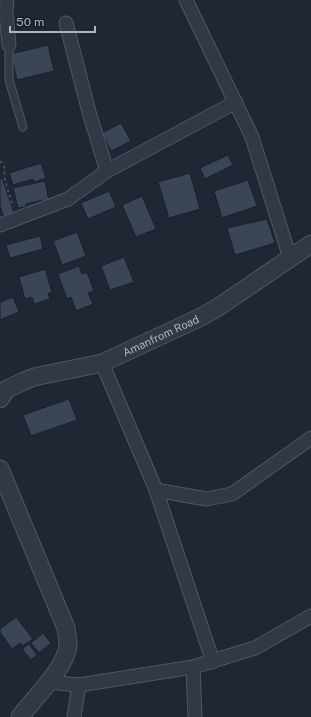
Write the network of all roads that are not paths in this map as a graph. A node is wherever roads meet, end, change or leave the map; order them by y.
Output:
1 (7, 0) edge
2 (186, 0) edge
3 (66, 23) dead end
4 (9, 45) joint
5 (236, 102) junction
6 (23, 127) dead end
7 (107, 171) junction
8 (0, 225) edge
9 (311, 244) edge
10 (290, 258) junction
11 (102, 363) junction
12 (2, 392) edge
13 (311, 438) edge
14 (0, 469) edge
15 (156, 490) junction
16 (311, 616) edge
17 (213, 662) junction
18 (193, 667) junction
19 (48, 682) junction
20 (79, 685) junction
21 (20, 717) edge
22 (74, 717) edge
23 (195, 717) edge

1 - 4 street
2 - 5 street
3 - 7 street
4 - 6 lane
5 - 7 street
5 - 10 street
7 - 8 street
9 - 10 street, Amanfrom Road
10 - 11 street, Amanfrom Road
11 - 12 street, Amanfrom Road
11 - 15 street
13 - 15 street
14 - 19 street
15 - 17 street
16 - 17 street
17 - 18 street
18 - 20 street
18 - 23 street
19 - 20 street
19 - 21 street
20 - 22 street

